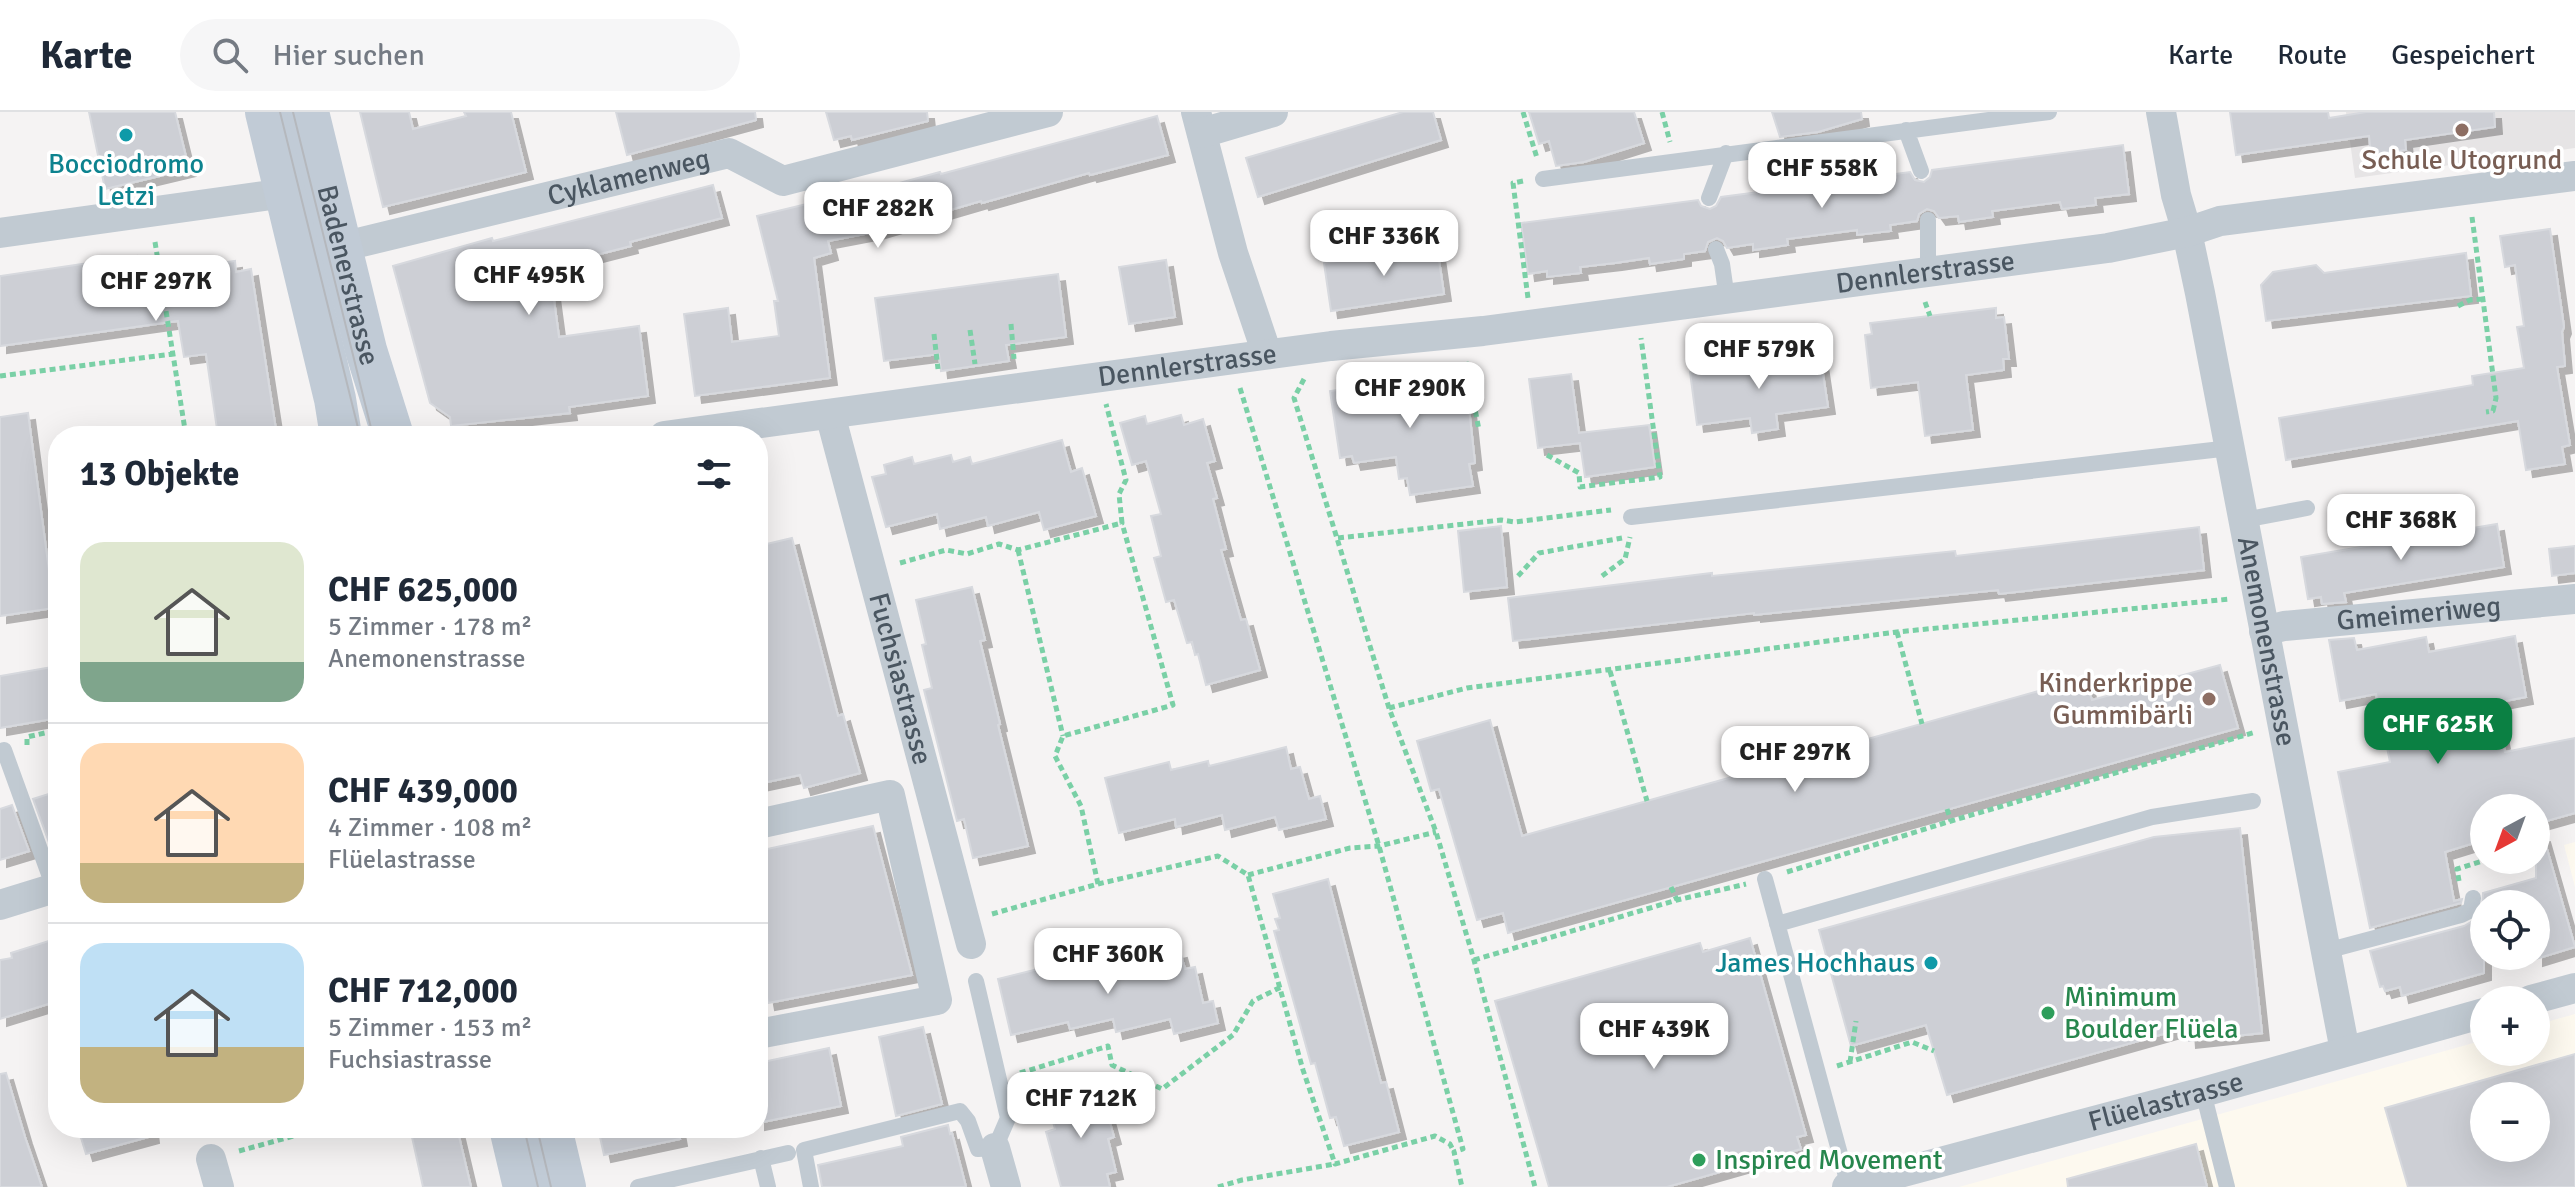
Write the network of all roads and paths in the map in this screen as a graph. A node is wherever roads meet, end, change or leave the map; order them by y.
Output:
1 (266, 112) edge
2 (308, 112) edge
3 (1048, 112) edge
4 (1273, 112) edge
5 (2049, 112) edge
6 (2161, 112) edge
7 (1199, 122) edge
8 (1906, 130) junction
9 (1726, 153) junction
10 (1921, 171) dead end
11 (2575, 176) edge
12 (1543, 179) dead end
13 (286, 193) junction
14 (1709, 198) dead end
15 (151, 213) junction
16 (2471, 216) dead end
17 (1928, 220) dead end
18 (2187, 232) junction
19 (0, 233) edge
20 (341, 247) junction
21 (1716, 249) dead end
22 (1522, 261) dead end
23 (1928, 271) junction
24 (1727, 299) junction
25 (2483, 299) junction
26 (1529, 303) dead end
27 (2458, 306) dead end
28 (1927, 308) dead end
29 (1930, 316) dead end
30 (1011, 324) dead end
31 (1640, 329) dead end
32 (970, 330) dead end
33 (934, 334) dead end
34 (1465, 353) dead end
35 (173, 354) junction
36 (1267, 354) junction
37 (1015, 369) dead end
38 (1306, 374) dead end
39 (976, 375) dead end
40 (0, 376) edge
41 (940, 380) dead end
42 (1239, 383) dead end
43 (1293, 387) dead end
44 (1294, 398) junction
45 (1105, 401) dead end
46 (2486, 412) dead end
47 (830, 414) junction
48 (184, 426) edge
49 (339, 426) edge
50 (390, 426) edge
51 (739, 426) edge
52 (1479, 430) dead end
53 (2230, 448) junction
54 (1547, 455) dead end
55 (2307, 508) dead end
56 (1631, 517) junction
57 (2244, 520) junction
58 (1122, 523) junction
59 (1630, 537) junction
60 (1338, 538) junction
61 (1018, 550) junction
62 (872, 571) junction
63 (1518, 576) dead end
64 (1602, 576) dead end
65 (2235, 598) dead end
66 (2575, 599) edge
67 (2264, 631) junction
68 (1897, 632) junction
69 (1610, 671) junction
70 (1389, 708) junction
71 (1922, 724) dead end
72 (2259, 731) dead end
73 (48, 732) edge
74 (1063, 736) junction
75 (4, 750) dead end
76 (12, 773) junction
77 (1647, 801) dead end
78 (2253, 801) dead end
79 (1947, 809) dead end
80 (1951, 821) junction
81 (768, 822) edge
82 (1436, 832) junction
83 (1379, 846) junction
84 (48, 867) edge
85 (1248, 875) junction
86 (1765, 879) junction
87 (1098, 884) junction
88 (1671, 887) dead end
89 (48, 890) edge
90 (1677, 900) junction
91 (0, 905) edge
92 (2470, 910) edge
93 (1777, 924) junction
94 (968, 933) joint
95 (2326, 951) junction
96 (1474, 960) junction
97 (976, 981) dead end
98 (1281, 987) junction
99 (2575, 988) edge
100 (2550, 995) edge
101 (2470, 1017) edge
102 (1856, 1021) dead end
103 (768, 1032) edge
104 (1934, 1051) dead end
105 (2345, 1051) junction
106 (1850, 1062) junction
107 (1818, 1074) junction
108 (999, 1079) junction
109 (2203, 1092) junction
110 (299, 1138) edge
111 (512, 1138) edge
112 (553, 1138) edge
113 (995, 1148) junction
114 (1454, 1152) junction
115 (788, 1153) dead end
116 (761, 1158) junction
117 (1335, 1164) junction
118 (215, 1173) edge
119 (1855, 1186) edge
120 (524, 1187) edge
121 (565, 1187) edge
122 (638, 1187) edge
123 (768, 1187) edge
124 (811, 1187) edge
125 (1006, 1187) edge
126 (1218, 1187) edge
127 (1462, 1187) edge
128 (1535, 1187) edge
129 (2227, 1187) edge

1 - 13 street, Badenerstrasse
2 - 20 street, Badenerstrasse
3 - 20 street, Cyklamenweg
4 - 7 street
5 - 8 lane
6 - 18 street
7 - 36 street
8 - 9 lane
8 - 10 lane
9 - 12 lane
9 - 14 lane
11 - 18 street, Dennlerstrasse
13 - 15 street
13 - 49 street, Badenerstrasse
15 - 19 street
15 - 35 path
16 - 25 path
17 - 23 lane
18 - 23 street, Dennlerstrasse
18 - 53 street, Anemonenstrasse
20 - 50 street, Badenerstrasse
21 - 24 lane
22 - 26 path
23 - 24 street, Dennlerstrasse
24 - 36 street, Dennlerstrasse
25 - 27 path
25 - 46 path
28 - 29 path
30 - 37 path
31 - 54 path
32 - 39 path
33 - 41 path
34 - 52 path
35 - 40 path
35 - 48 path
36 - 47 street, Dennlerstrasse
38 - 44 path
42 - 83 path
43 - 44 path
44 - 60 path
45 - 58 path
47 - 51 street, Dennlerstrasse
47 - 62 street, Fuchsiastrasse
53 - 56 lane
53 - 57 street, Anemonenstrasse
55 - 57 lane
56 - 59 path
56 - 60 path
57 - 67 street, Anemonenstrasse
58 - 61 path
58 - 74 path
59 - 63 path
59 - 64 path
60 - 70 path
61 - 62 path
61 - 74 path
62 - 94 street, Fuchsiastrasse
65 - 68 path
66 - 67 street, Gmeimeriweg
67 - 95 street, Anemonenstrasse
68 - 69 path
68 - 71 path
69 - 70 path
69 - 77 path
70 - 82 path
72 - 80 path
73 - 76 path
74 - 87 path
75 - 76 lane
76 - 84 lane
78 - 93 lane
79 - 80 path
80 - 86 path
81 - 103 street
82 - 83 path
82 - 96 path
83 - 85 path
83 - 114 path
85 - 87 path
85 - 98 path
86 - 90 path
86 - 93 lane
87 - 94 path
88 - 90 path
89 - 91 street
90 - 96 path
92 - 95 lane
93 - 107 lane
95 - 105 street, Anemonenstrasse
96 - 128 path
97 - 108 lane
98 - 108 path
98 - 117 path
99 - 100 street
101 - 105 street, Flüelastrasse
102 - 106 path
104 - 106 path
105 - 109 street, Flüelastrasse
106 - 107 path
107 - 119 lane
108 - 113 lane
109 - 119 street, Flüelastrasse
109 - 129 lane
110 - 118 path
111 - 120 street
112 - 121 street
113 - 124 lane
113 - 125 street
114 - 117 path
114 - 127 path
115 - 116 lane
116 - 122 lane
116 - 123 lane
117 - 126 path

